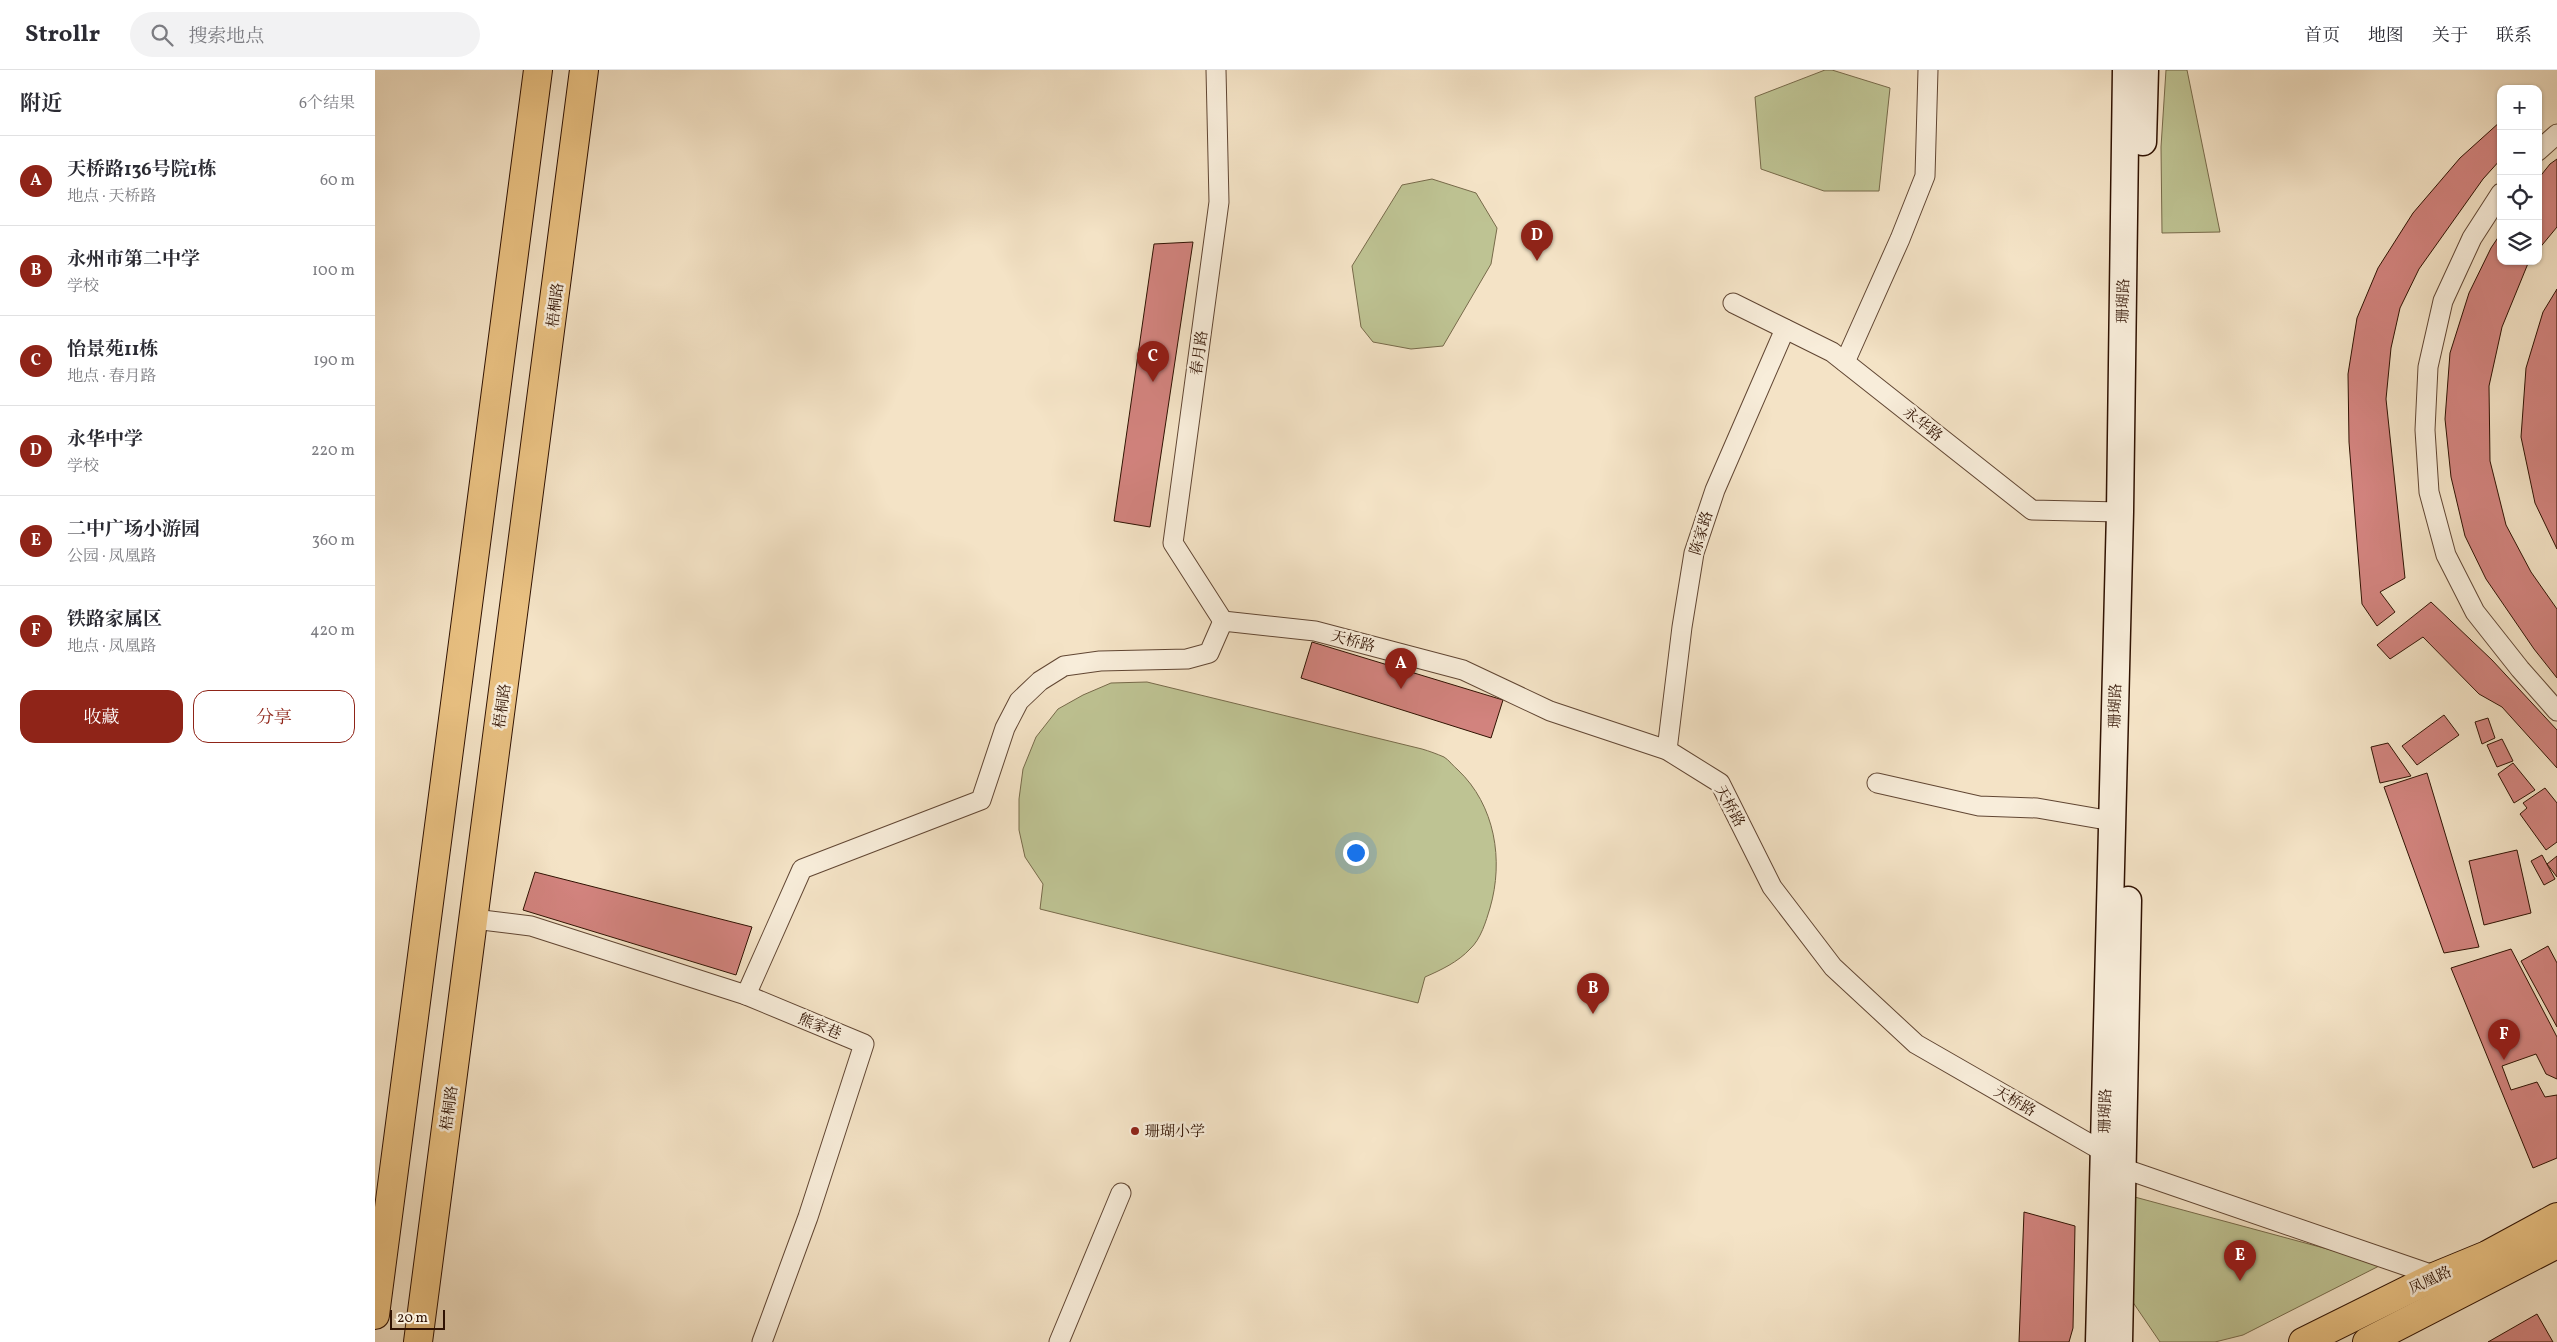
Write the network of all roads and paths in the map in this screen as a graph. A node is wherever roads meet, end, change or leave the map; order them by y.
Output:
1 (538, 70) edge
2 (584, 70) edge
3 (1216, 70) edge
4 (1928, 70) edge
5 (2126, 70) edge
6 (2145, 70) edge
7 (2557, 134) edge
8 (2542, 147) edge
9 (2497, 199) edge
10 (1733, 303) dead end
11 (1785, 329) junction
12 (1845, 362) junction
13 (2120, 512) junction
14 (1223, 621) junction
15 (2557, 711) edge
16 (1667, 750) junction
17 (1877, 784) dead end
18 (2112, 821) junction
19 (474, 919) junction
20 (746, 995) junction
21 (2113, 1160) junction
22 (1121, 1193) dead end
23 (2557, 1217) edge
24 (2557, 1244) edge
25 (2491, 1266) junction
26 (2436, 1276) junction
27 (375, 1315) edge
28 (418, 1342) edge
29 (762, 1342) edge
30 (1059, 1342) edge
31 (2099, 1342) edge
32 (2119, 1342) edge
33 (2303, 1342) edge
34 (2367, 1342) edge

1 - 27 main road
2 - 19 main road, 梧桐路
3 - 14 street, 春月路
4 - 12 street
5 - 13 main road, 珊瑚路
6 - 21 main road, 珊瑚路
7 - 8 street
9 - 15 street
10 - 11 street, 永华路
11 - 12 street, 永华路
11 - 16 street, 陈家路
12 - 13 street, 永华路
13 - 18 main road, 珊瑚路
14 - 16 street, 天桥路
14 - 20 street
16 - 21 street, 天桥路
17 - 18 street
18 - 21 main road, 珊瑚路
19 - 20 street, 熊家巷
19 - 28 main road, 梧桐路
20 - 29 street, 熊家巷
21 - 26 street, 天桥路
21 - 31 main road, 珊瑚路
21 - 32 main road, 珊瑚路
22 - 30 street
23 - 25 main road, 凤凰路
24 - 25 main road, 凤凰路
25 - 26 main road, 凤凰路
25 - 34 main road, 凤凰路
26 - 33 main road, 凤凰路

